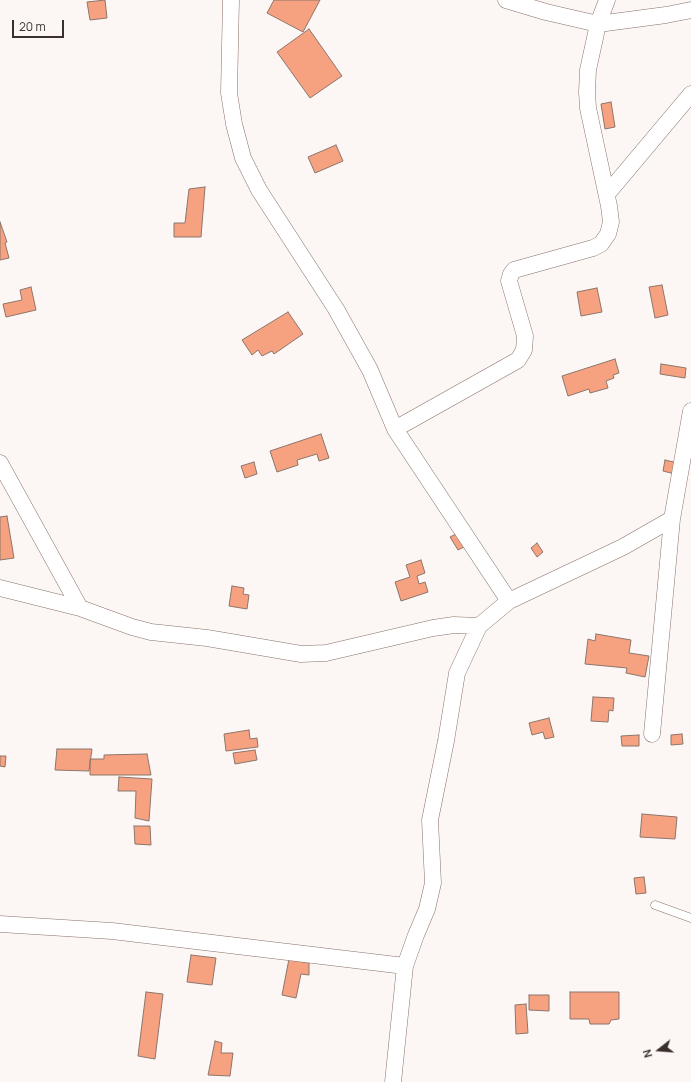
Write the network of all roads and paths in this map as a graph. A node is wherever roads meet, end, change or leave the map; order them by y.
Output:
1 (231, 0) edge
2 (506, 0) edge
3 (607, 0) edge
4 (691, 10) edge
5 (598, 24) junction
6 (691, 94) edge
7 (607, 194) junction
8 (691, 411) edge
9 (395, 429) junction
10 (0, 463) edge
11 (672, 519) junction
12 (0, 588) edge
13 (509, 601) junction
14 (80, 608) junction
15 (479, 626) junction
16 (652, 734) dead end
17 (655, 905) dead end
18 (691, 918) edge
19 (0, 924) edge
20 (405, 966) junction
21 (393, 1082) edge

1 - 9 street
2 - 5 street
3 - 5 street
4 - 5 street
5 - 7 street
6 - 7 street
7 - 9 street
8 - 11 street
9 - 13 street
10 - 14 street
11 - 13 street
11 - 16 street
12 - 14 street
13 - 15 street
14 - 15 street
15 - 20 street
17 - 18 lane
19 - 20 street
20 - 21 street

